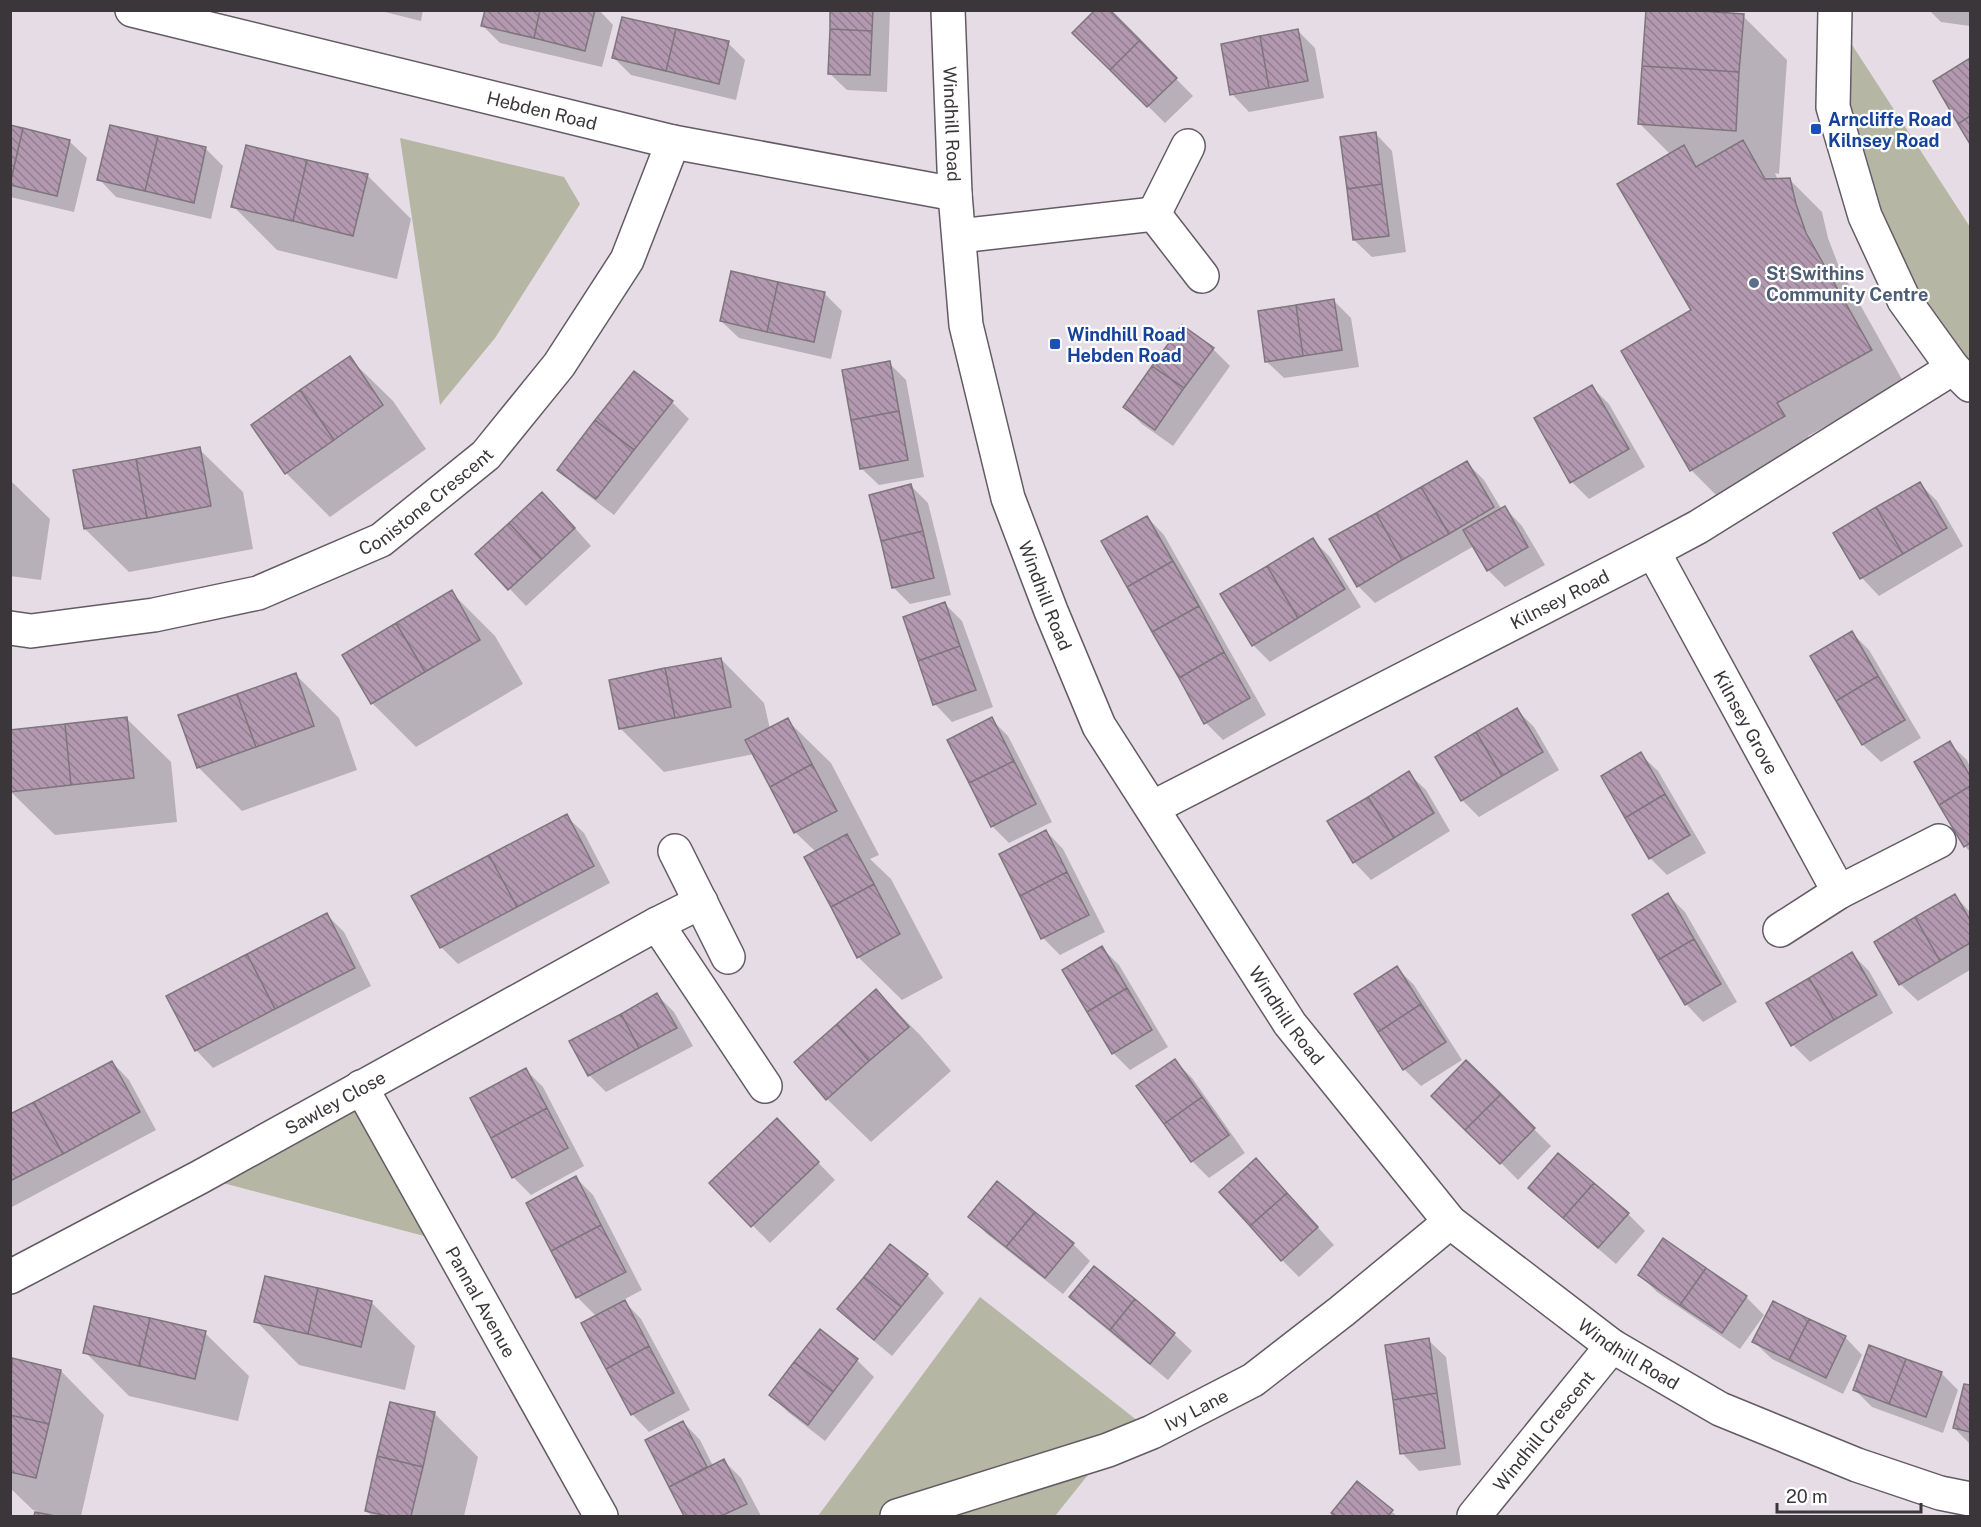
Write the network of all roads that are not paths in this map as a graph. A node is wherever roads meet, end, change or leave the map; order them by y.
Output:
1 (132, 10) edge
2 (948, 10) edge
3 (1835, 10) edge
4 (673, 142) junction
5 (1188, 146) dead end
6 (955, 194) junction
7 (1154, 214) junction
8 (959, 236) junction
9 (1202, 276) dead end
10 (1962, 376) edge
11 (1653, 551) junction
12 (10, 628) edge
13 (1152, 808) junction
14 (1939, 841) dead end
15 (675, 851) dead end
16 (1839, 892) junction
17 (701, 902) junction
18 (657, 924) junction
19 (1780, 930) dead end
20 (728, 957) dead end
21 (765, 1086) dead end
22 (361, 1087) junction
23 (1450, 1222) junction
24 (10, 1277) edge
25 (1612, 1346) junction
26 (1971, 1499) edge
27 (601, 1516) edge
28 (897, 1516) edge
29 (1474, 1516) edge

1 - 4 street, Hebden Road
2 - 6 street, Windhill Road
3 - 10 street
4 - 6 street, Hebden Road
4 - 12 street, Conistone Crescent
5 - 7 street
6 - 8 street, Windhill Road
7 - 8 street
7 - 9 street
8 - 13 street, Windhill Road
10 - 11 street, Kilnsey Road
11 - 13 street, Kilnsey Road
11 - 16 street, Kilnsey Grove
13 - 23 street, Windhill Road
14 - 16 street
15 - 17 street
16 - 19 street
17 - 18 street, Sawley Close
17 - 20 street
18 - 21 street
18 - 22 street, Sawley Close
22 - 24 street, Sawley Close
22 - 27 street, Pannal Avenue
23 - 25 street, Windhill Road
23 - 28 street, Ivy Lane
25 - 26 street, Windhill Road
25 - 29 street, Windhill Crescent

